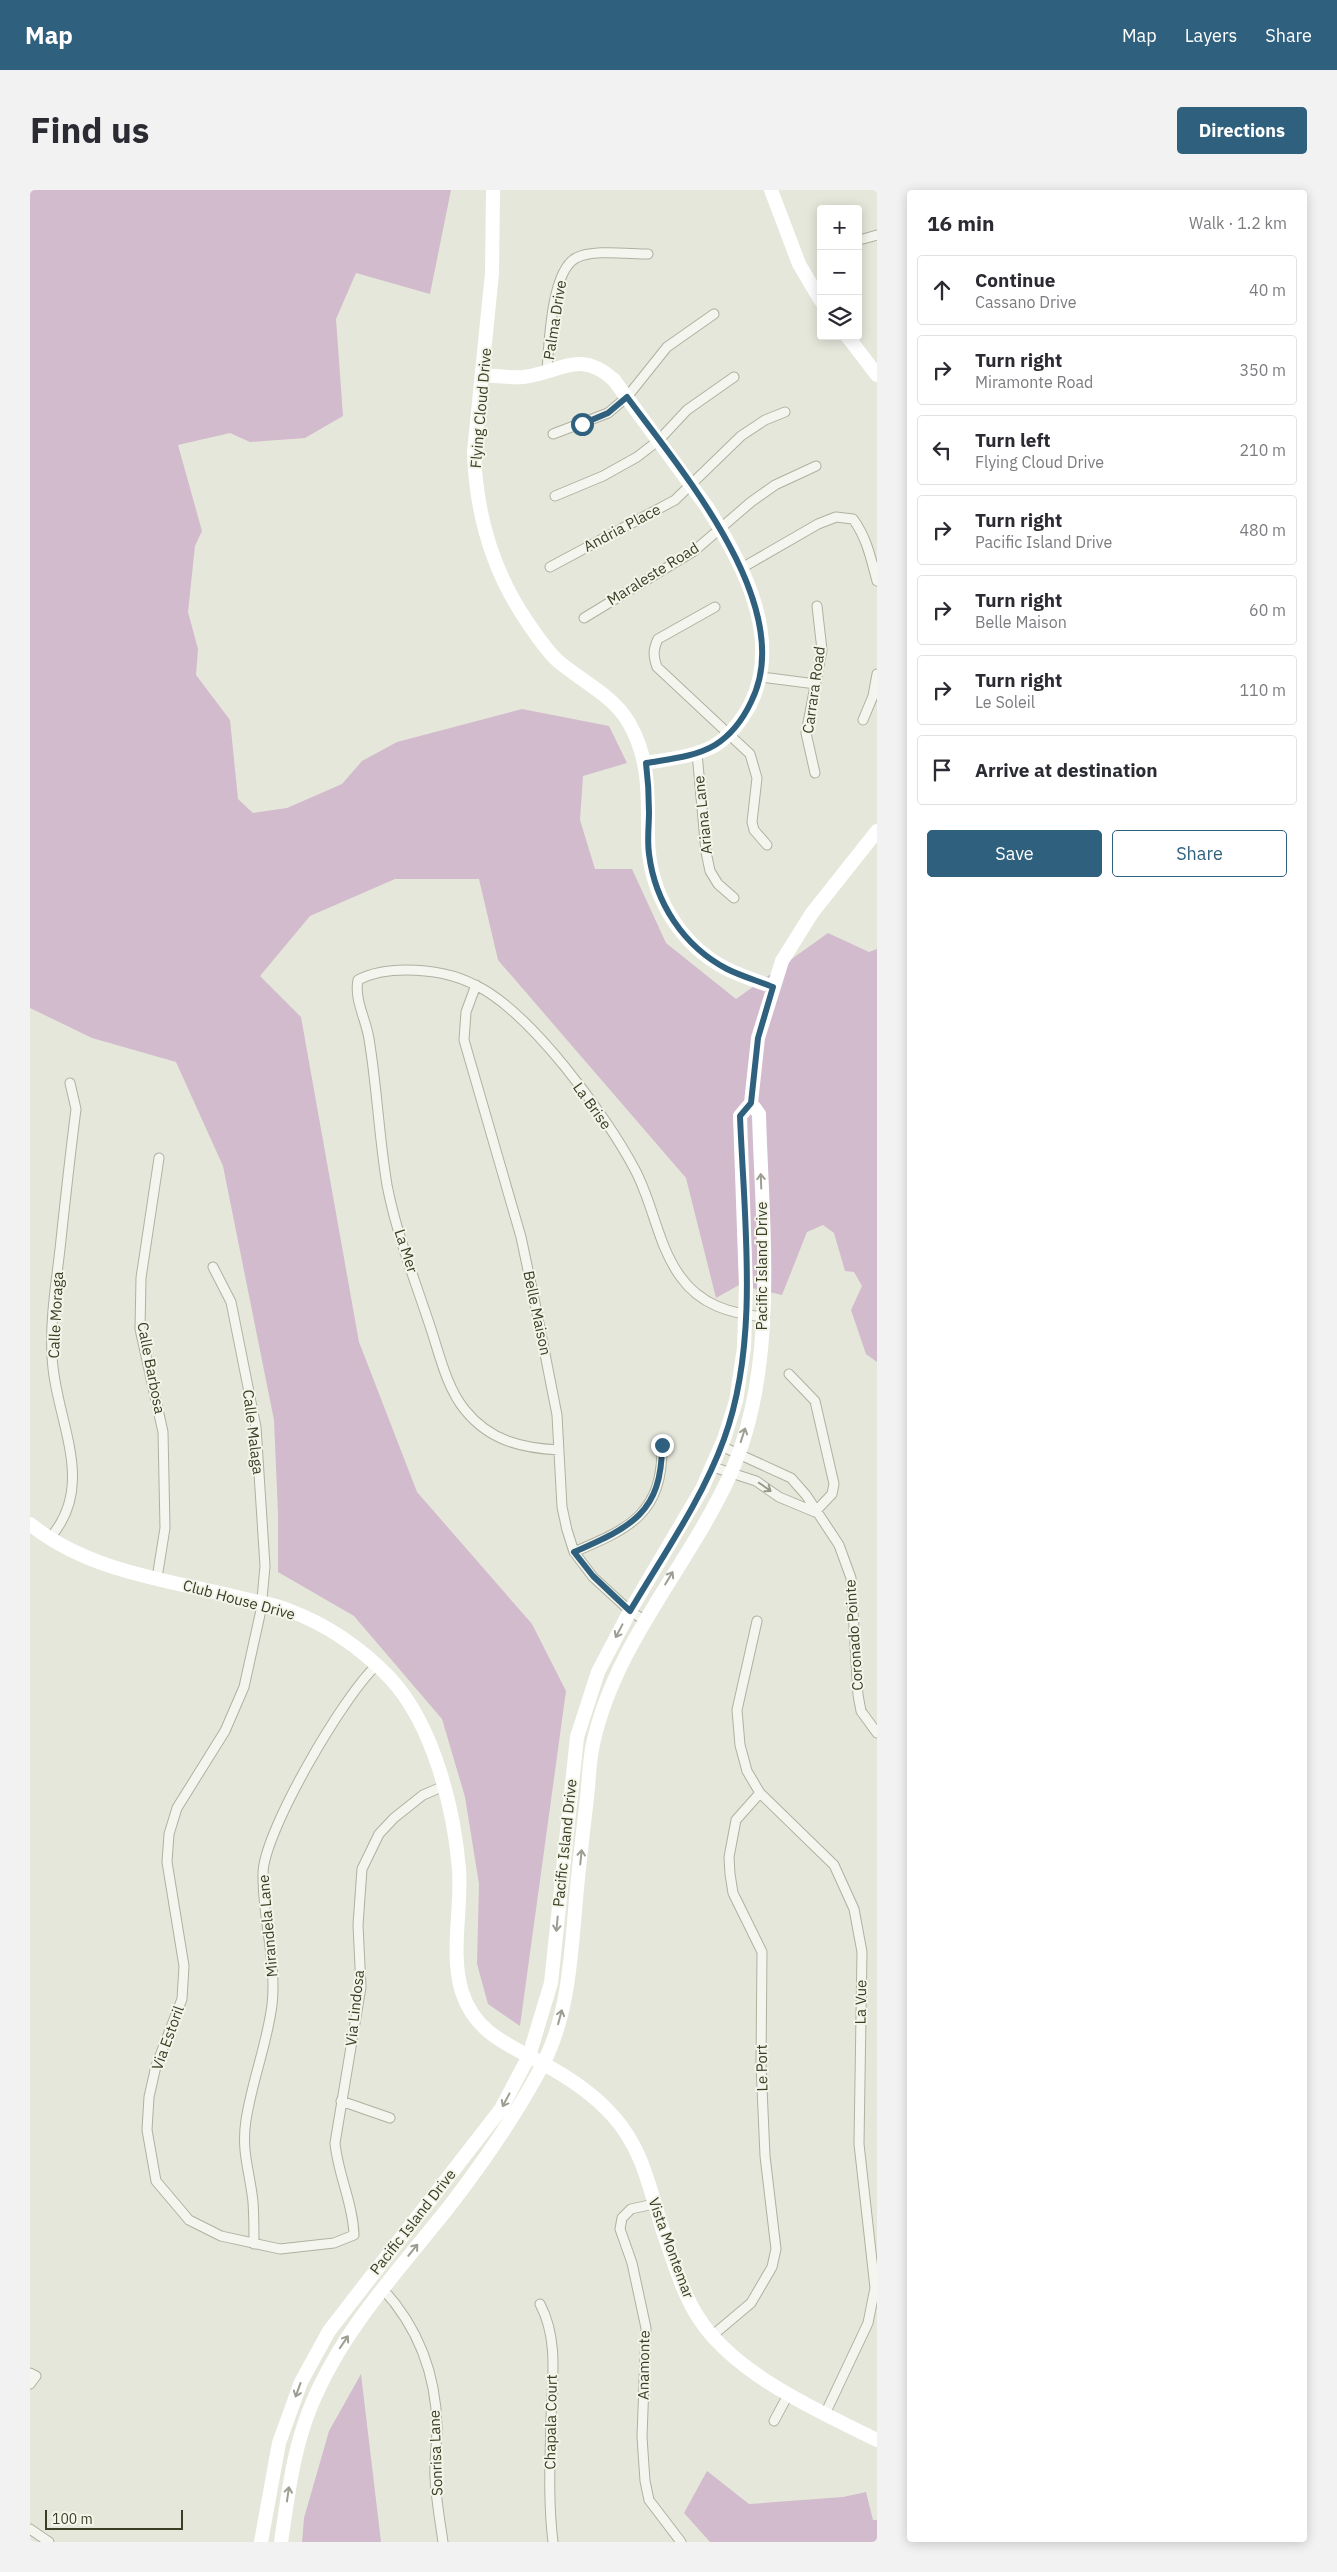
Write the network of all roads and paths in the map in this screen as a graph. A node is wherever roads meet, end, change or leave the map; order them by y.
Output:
1 (493, 190) edge
2 (771, 190) edge
3 (877, 235) edge
4 (863, 239) dead end
5 (648, 254) dead end
6 (817, 295) edge
7 (714, 314) dead end
8 (850, 340) edge
9 (547, 370) junction
10 (483, 375) junction
11 (734, 376) dead end
12 (877, 376) edge
13 (627, 397) junction
14 (785, 412) dead end
15 (553, 434) dead end
16 (659, 440) junction
17 (816, 466) dead end
18 (692, 486) junction
19 (555, 496) dead end
20 (720, 528) junction
21 (550, 567) dead end
22 (740, 569) junction
23 (877, 581) edge
24 (817, 606) dead end
25 (714, 607) dead end
26 (584, 618) dead end
27 (877, 674) edge
28 (761, 677) junction
29 (816, 684) junction
30 (863, 720) dead end
31 (728, 735) junction
32 (697, 753) junction
33 (646, 763) junction
34 (815, 774) dead end
35 (877, 831) edge
36 (767, 845) dead end
37 (734, 898) dead end
38 (358, 980) joint
39 (476, 985) junction
40 (773, 987) junction
41 (70, 1083) dead end
42 (751, 1103) junction
43 (158, 1158) dead end
44 (213, 1267) dead end
45 (745, 1315) junction
46 (765, 1317) junction
47 (789, 1374) dead end
48 (662, 1445) dead end
49 (721, 1446) junction
50 (559, 1450) junction
51 (737, 1454) junction
52 (712, 1467) junction
53 (731, 1473) junction
54 (815, 1512) junction
55 (30, 1524) edge
56 (49, 1539) junction
57 (574, 1552) junction
58 (157, 1578) junction
59 (260, 1602) junction
60 (630, 1611) junction
61 (644, 1620) junction
62 (757, 1621) dead end
63 (376, 1666) junction
64 (877, 1733) edge
65 (444, 1786) junction
66 (760, 1793) junction
67 (529, 2056) junction
68 (544, 2064) junction
69 (341, 2101) junction
70 (390, 2118) dead end
71 (654, 2204) junction
72 (354, 2235) joint
73 (254, 2244) junction
74 (384, 2258) junction
75 (382, 2288) junction
76 (353, 2301) junction
77 (540, 2304) dead end
78 (713, 2335) junction
79 (788, 2395) junction
80 (825, 2414) junction
81 (774, 2421) dead end
82 (877, 2440) edge
83 (30, 2529) edge
84 (49, 2542) edge
85 (261, 2542) edge
86 (282, 2542) edge
87 (443, 2542) edge
88 (553, 2542) edge
89 (681, 2542) edge

1 - 10 main road, Flying Cloud Drive
2 - 6 main road
3 - 4 street
5 - 9 street, Palma Drive
7 - 13 street
8 - 12 main road
9 - 10 main road
9 - 13 main road
10 - 33 main road, Flying Cloud Drive
11 - 16 street
13 - 15 street
13 - 16 main road
14 - 18 street, Andria Place
16 - 18 main road
16 - 19 street
17 - 20 street, Maraleste Road
18 - 20 main road
18 - 21 street, Andria Place
20 - 22 main road
20 - 26 street, Maraleste Road
22 - 23 street
22 - 28 main road
24 - 29 street, Carrara Road
25 - 31 street
27 - 30 street
28 - 29 street
28 - 31 main road
29 - 34 street, Carrara Road
31 - 32 main road
31 - 36 street
32 - 33 main road
32 - 37 street, Ariana Lane
33 - 40 main road, Flying Cloud Drive
35 - 40 main road, Pacific Island Drive
38 - 39 street, La Brise
38 - 50 street, La Mer
39 - 45 street, La Brise
39 - 50 street, Belle Maison
40 - 42 main road, Pacific Island Drive
41 - 56 street, Calle Moraga
42 - 45 main road, Pacific Island Drive
46 -> 42 main road, Pacific Island Drive
43 - 58 street, Calle Barbosa
44 - 59 street, Calle Malaga
45 - 46 street, La Brise
45 - 49 main road, Pacific Island Drive
51 -> 46 main road, Pacific Island Drive
47 - 54 street
48 - 57 street
49 - 51 street, Coronado Pointe
49 - 52 main road, Pacific Island Drive
50 - 57 street, Belle Maison
51 - 53 main road, Pacific Island Drive
51 - 54 street, Coronado Pointe
52 - 53 street, Coronado Pointe
52 - 60 main road, Pacific Island Drive
53 -> 54 street, Coronado Pointe
61 -> 53 main road, Pacific Island Drive
54 - 64 street, Coronado Pointe
55 - 56 main road, Club House Drive
56 - 58 main road, Club House Drive
57 - 60 street, Belle Maison
58 - 59 main road, Club House Drive
59 - 63 main road, Club House Drive
59 - 73 street, Via Estoril
60 - 61 street, Belle Maison
60 -> 67 main road, Pacific Island Drive
68 -> 61 main road, Pacific Island Drive
62 - 66 street, La Vue
63 - 65 main road, Club House Drive
63 - 73 street, Mirandela Lane
65 - 67 main road, Club House Drive
65 - 69 street, Via Lindosa
66 - 78 street, Le Port
66 - 80 street, La Vue
67 - 68 main road, Club House Drive
67 -> 74 main road, Pacific Island Drive
68 - 71 main road, Vista Montemar
75 -> 68 main road, Pacific Island Drive
69 - 70 street
69 - 72 street, Via Lindosa
71 - 78 main road, Vista Montemar
71 - 89 street, Anamonte
72 - 73 street, Via Estoril
74 - 75 main road
74 - 76 main road, Pacific Island Drive
75 - 76 main road
86 -> 75 main road, Pacific Island Drive
75 - 87 street, Sonrisa Lane
76 -> 85 main road, Pacific Island Drive
77 - 88 street, Chapala Court
78 - 79 main road, Vista Montemar
79 - 80 main road, Vista Montemar
79 - 81 street
80 - 82 main road, Vista Montemar
83 - 84 street

